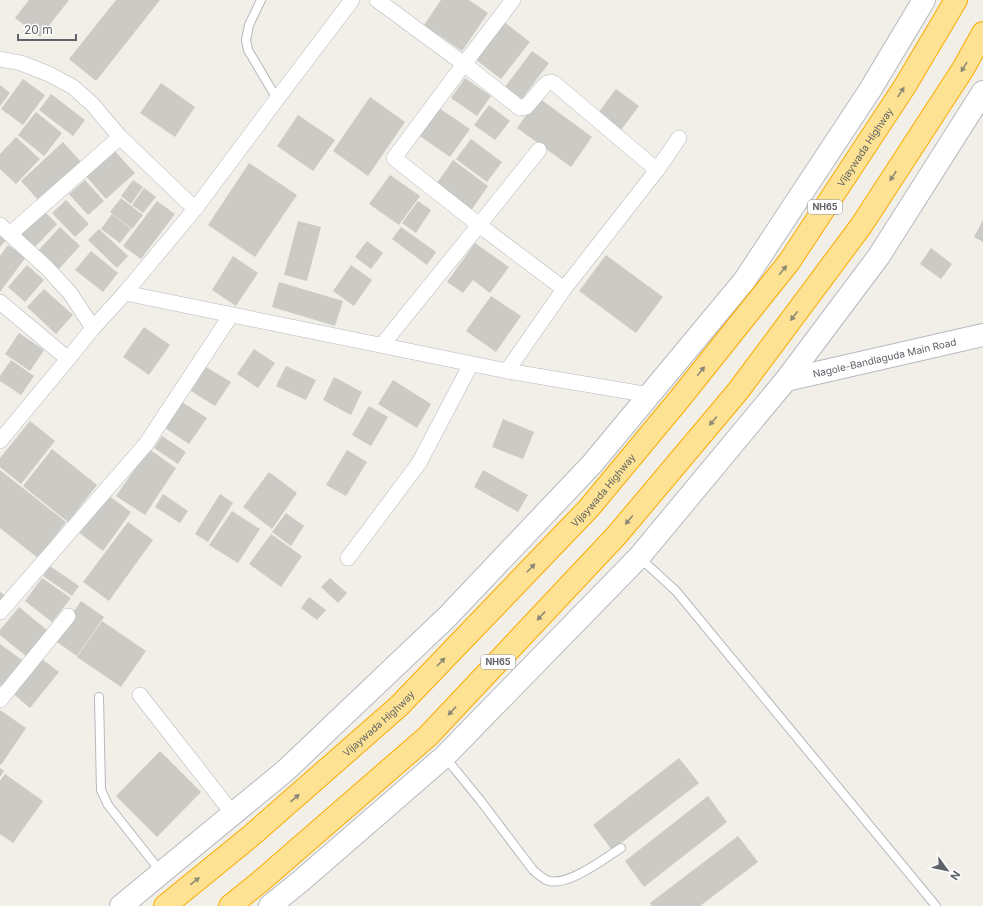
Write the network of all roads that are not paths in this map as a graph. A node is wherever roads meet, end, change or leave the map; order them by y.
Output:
1 (261, 0) edge
2 (352, 0) edge
3 (376, 0) edge
4 (513, 0) edge
5 (924, 0) edge
6 (956, 0) edge
7 (983, 33) edge
8 (0, 59) edge
9 (464, 64) junction
10 (983, 92) edge
11 (277, 99) junction
12 (120, 137) junction
13 (679, 138) dead end
14 (539, 150) dead end
15 (657, 170) junction
16 (195, 209) junction
17 (479, 225) junction
18 (5, 230) edge
19 (564, 289) junction
20 (125, 294) junction
21 (0, 302) edge
22 (231, 315) junction
23 (93, 328) junction
24 (983, 336) edge
25 (382, 345) junction
26 (68, 359) junction
27 (472, 364) junction
28 (507, 371) junction
29 (786, 380) junction
30 (650, 395) junction
31 (0, 441) edge
32 (639, 557) junction
33 (348, 558) dead end
34 (0, 612) edge
35 (68, 616) dead end
36 (140, 695) dead end
37 (99, 697) dead end
38 (0, 700) edge
39 (445, 756) junction
40 (233, 814) junction
41 (621, 848) dead end
42 (162, 873) junction
43 (121, 906) edge
44 (165, 906) edge
45 (230, 906) edge
46 (270, 906) edge
47 (936, 906) edge

1 - 11 lane
2 - 11 street
3 - 9 street
4 - 9 street
5 - 30 street
44 -> 6 highway, Vijaywada Highway / NH65
7 -> 45 highway, NH65
8 - 12 street
9 - 15 street
9 - 17 street
10 - 29 street
11 - 16 street
12 - 16 street
12 - 18 street
13 - 15 street
14 - 17 street
15 - 19 street
16 - 20 street
17 - 19 street
17 - 25 street
18 - 23 street
19 - 28 street
20 - 22 street
20 - 23 street
21 - 26 street
22 - 25 street
22 - 34 street
23 - 26 street
24 - 29 street, Nagole-Bandlaguda Main Road
25 - 27 street
26 - 31 street
27 - 28 street
27 - 33 street
28 - 30 street
29 - 32 street
30 - 40 street
32 - 39 street
32 - 47 lane
35 - 38 street
36 - 40 street
37 - 42 lane
39 - 41 lane
39 - 46 street
40 - 42 street
42 - 43 street

